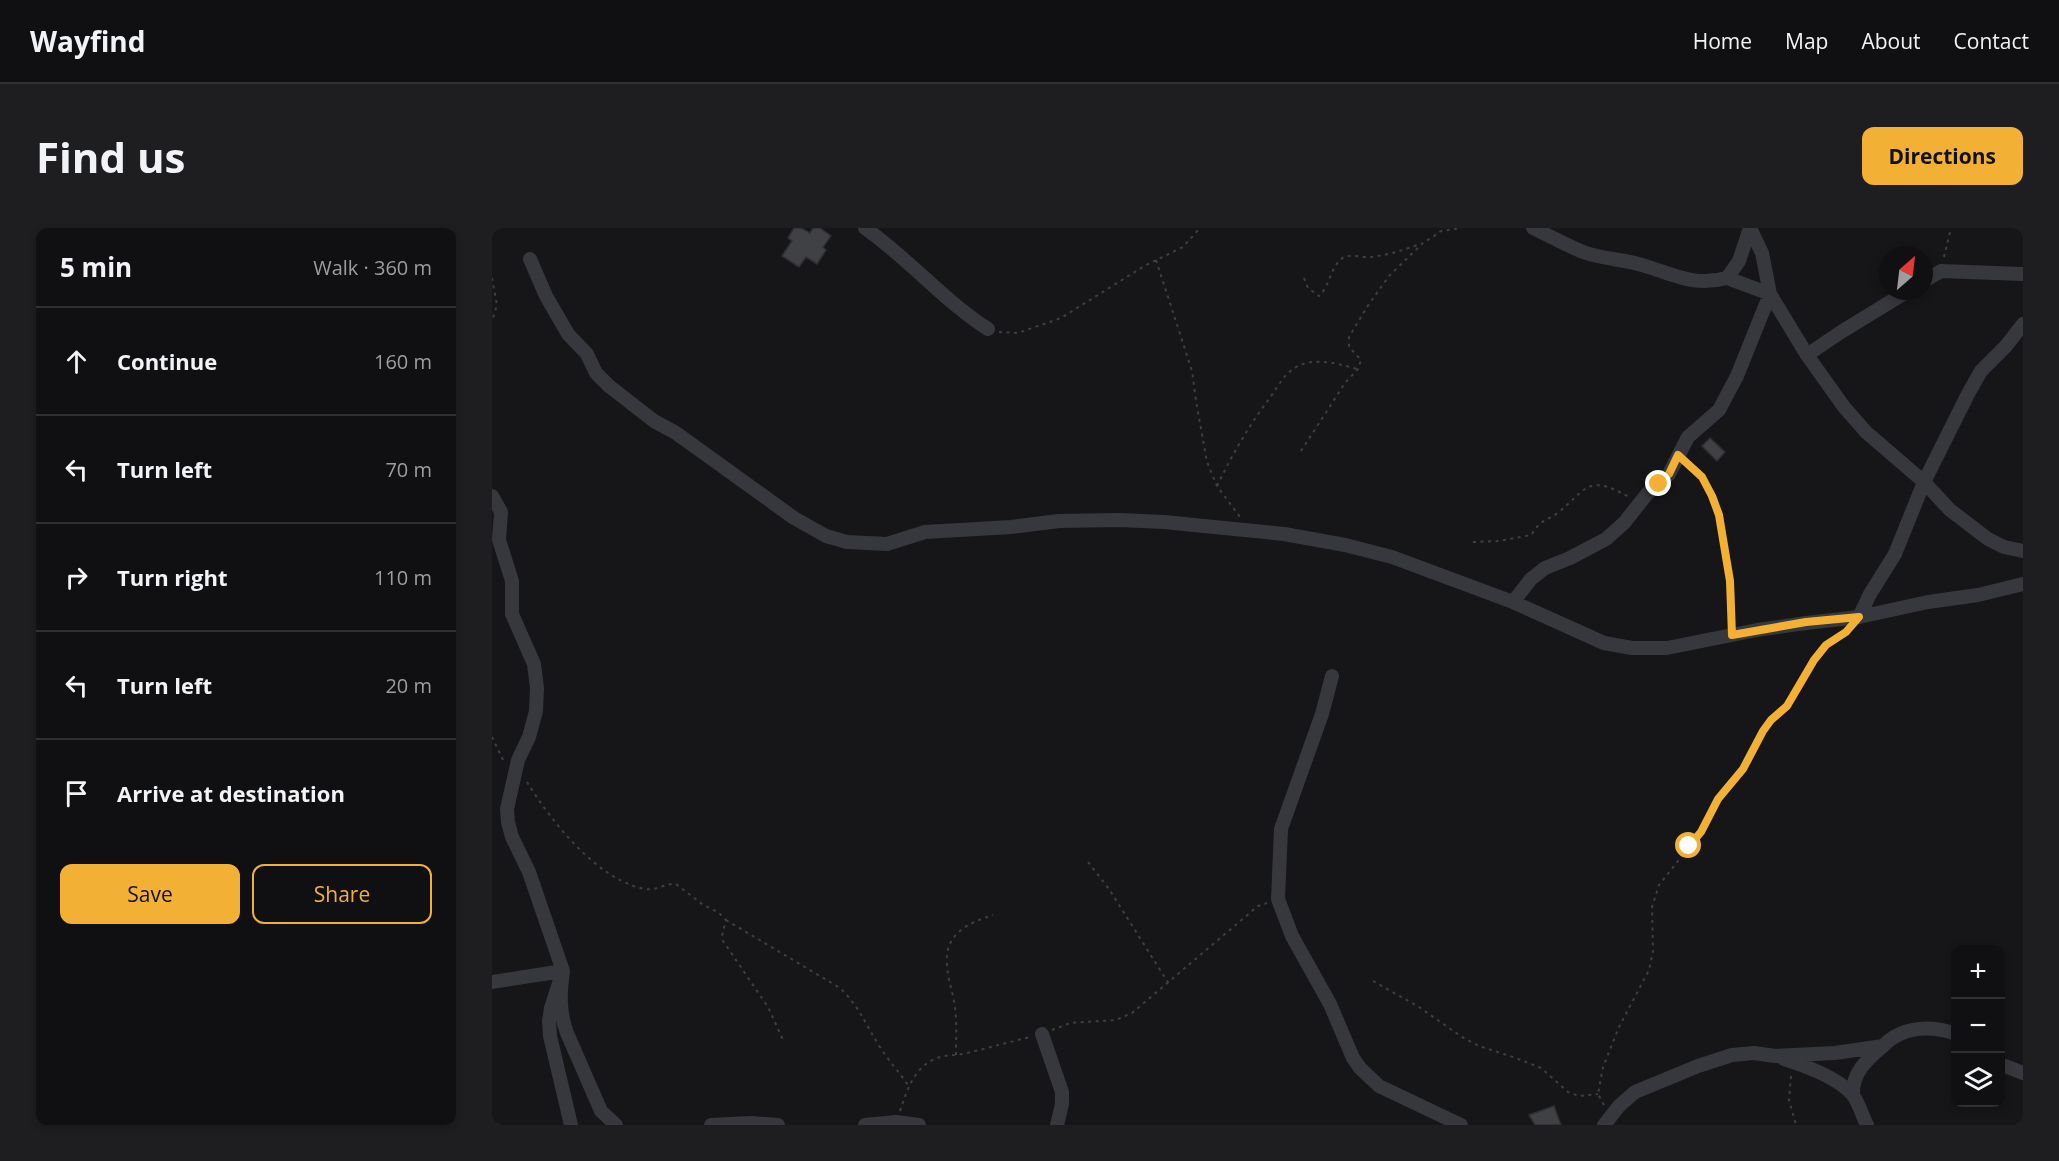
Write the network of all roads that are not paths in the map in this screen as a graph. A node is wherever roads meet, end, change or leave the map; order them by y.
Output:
1 (866, 228) edge
2 (1533, 228) edge
3 (530, 259) dead end
4 (2023, 274) edge
5 (1933, 276) edge
6 (1727, 278) junction
7 (1770, 294) junction
8 (1893, 300) edge
9 (2023, 324) edge
10 (988, 329) road end
11 (1807, 355) junction
12 (1924, 482) junction
13 (492, 496) edge
14 (2023, 551) edge
15 (2023, 584) edge
16 (1513, 602) junction
17 (1859, 617) junction
18 (1332, 676) dead end
19 (563, 971) junction
20 (492, 982) edge
21 (1951, 1033) edge
22 (1042, 1034) road end
23 (1883, 1046) junction
24 (1775, 1056) junction
25 (2005, 1066) edge
26 (2023, 1072) edge
27 (1853, 1095) junction
28 (1607, 1122) edge
29 (571, 1125) edge
30 (616, 1125) edge
31 (711, 1125) edge
32 (778, 1125) edge
33 (865, 1125) edge
34 (919, 1125) edge
35 (1057, 1125) edge
36 (1461, 1125) edge
37 (1867, 1125) edge

1 - 10 street
2 - 6 street
3 - 16 street
4 - 5 street
6 - 7 street
6 - 7 street
7 - 11 street
7 - 16 street
8 - 11 street
9 - 12 street
11 - 12 street
12 - 14 street
12 - 17 street
13 - 19 street
15 - 17 street
16 - 17 street
18 - 36 street
19 - 20 street
19 - 29 street
19 - 30 street
21 - 23 street
22 - 35 street
23 - 24 street
23 - 27 street
24 - 27 street
24 - 28 street
25 - 26 street
27 - 37 street
31 - 32 street
33 - 34 street

